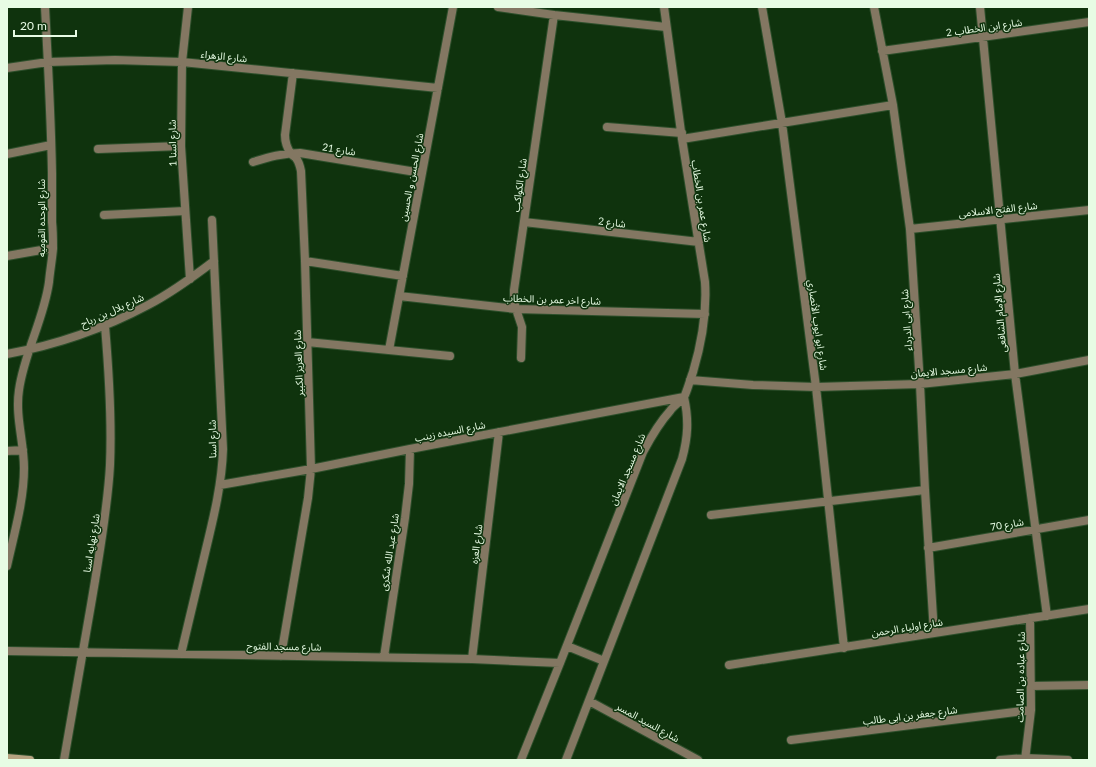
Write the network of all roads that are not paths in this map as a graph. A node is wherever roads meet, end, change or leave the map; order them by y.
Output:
1 (45, 7) edge
2 (188, 7) edge
3 (453, 7) edge
4 (498, 7) edge
5 (664, 7) edge
6 (762, 7) edge
7 (874, 7) edge
8 (980, 7) edge
9 (554, 15) junction
10 (1089, 22) edge
11 (666, 26) junction
12 (983, 38) junction
13 (882, 51) junction
14 (48, 62) junction
15 (182, 62) junction
16 (7, 68) edge
17 (293, 73) junction
18 (438, 88) junction
19 (893, 105) junction
20 (782, 123) junction
21 (607, 127) dead end
22 (682, 136) junction
23 (51, 145) junction
24 (181, 146) junction
25 (98, 149) dead end
26 (290, 153) junction
27 (7, 154) edge
28 (253, 162) dead end
29 (422, 173) junction
30 (1089, 210) edge
31 (185, 211) junction
32 (104, 215) dead end
33 (1000, 219) junction
34 (212, 220) dead end
35 (524, 222) junction
36 (910, 229) junction
37 (699, 242) junction
38 (53, 248) junction
39 (7, 256) edge
40 (214, 261) junction
41 (305, 261) junction
42 (403, 276) junction
43 (190, 279) junction
44 (399, 296) junction
45 (516, 309) junction
46 (705, 314) junction
47 (105, 326) junction
48 (308, 342) junction
49 (29, 350) junction
50 (389, 350) junction
51 (7, 354) edge
52 (450, 356) dead end
53 (521, 358) dead end
54 (1089, 360) edge
55 (1015, 374) junction
56 (690, 380) junction
57 (920, 384) junction
58 (816, 387) junction
59 (684, 396) junction
60 (499, 432) junction
61 (410, 449) junction
62 (23, 450) junction
63 (7, 451) edge
64 (311, 469) junction
65 (220, 485) junction
66 (925, 490) junction
67 (828, 502) junction
68 (711, 515) dead end
69 (1089, 520) edge
70 (1036, 529) junction
71 (928, 548) junction
72 (8, 557) edge
73 (7, 566) edge
74 (1089, 609) edge
75 (1047, 616) junction
76 (1030, 618) junction
77 (934, 633) junction
78 (567, 646) junction
79 (844, 648) junction
80 (7, 651) edge
81 (83, 652) junction
82 (181, 654) junction
83 (281, 656) junction
84 (384, 657) junction
85 (472, 659) junction
86 (604, 661) junction
87 (560, 663) junction
88 (729, 665) dead end
89 (1089, 685) edge
90 (1031, 686) junction
91 (589, 701) junction
92 (1031, 710) junction
93 (791, 740) dead end
94 (7, 758) edge
95 (1025, 759) edge
96 (30, 760) edge
97 (64, 760) edge
98 (521, 760) edge
99 (566, 760) edge
100 (698, 760) edge
101 (1000, 760) edge
102 (1068, 760) edge

1 - 14 street, شارع الوحده القوميه
2 - 15 street, شارع اسنا 1
3 - 18 street, شارع الحسن و الحسين
4 - 9 street
5 - 11 street, شارع عمر بن الخطاب
6 - 20 street, شارع ابو ايوب الأنصاري
7 - 13 street, شارع ابى الدرداء
8 - 12 street, شارع الإمام الشافعى
9 - 11 street
9 - 35 street, شارع الكواكب
10 - 12 street, شارع ابن الخطاب 2
11 - 22 street, شارع عمر بن الخطاب
12 - 13 street, شارع ابن الخطاب 2
12 - 33 street, شارع الإمام الشافعى
13 - 19 street, شارع ابى الدرداء
14 - 15 street, شارع الزهراء
14 - 16 street, شارع الزهراء
14 - 23 street, شارع الوحده القوميه
15 - 17 street, شارع الزهراء
15 - 24 street, شارع اسنا 1
17 - 18 street, شارع الزهراء
17 - 26 street, شارع العزيز الكبير
18 - 29 street, شارع الحسن و الحسين
19 - 20 street
19 - 36 street, شارع ابى الدرداء
20 - 22 street
20 - 58 street, شارع ابو ايوب الأنصاري
21 - 22 street
22 - 37 street, شارع عمر بن الخطاب
23 - 27 street
23 - 38 street, شارع الوحده القوميه
24 - 25 street
24 - 31 street, شارع اسنا 1
26 - 28 street, شارع 21
26 - 29 street, شارع 21
26 - 41 street, شارع العزيز الكبير
29 - 42 street, شارع الحسن و الحسين
30 - 33 street, شارع الفتح الاسلامى
31 - 32 street
31 - 43 street, شارع اسنا 1
33 - 36 street, شارع الفتح الاسلامى
33 - 55 street, شارع الإمام الشافعى
34 - 40 street, شارع اسنا
35 - 37 street, شارع 2
35 - 45 street, شارع الكواكب
36 - 57 street, شارع ابى الدرداء
37 - 46 street, شارع عمر بن الخطاب
38 - 39 street
38 - 49 street, شارع الوحده القوميه
40 - 43 street, شارع بلال بن رباح
40 - 65 street, شارع اسنا
41 - 42 street
41 - 48 street, شارع العزيز الكبير
42 - 44 street, شارع الحسن و الحسين
43 - 47 street, شارع بلال بن رباح
44 - 45 street, شارع اخر عمر بن الخطاب
44 - 50 street, شارع الحسن و الحسين
45 - 46 street, شارع اخر عمر بن الخطاب
45 - 53 street, شارع الكواكب
46 - 56 street, شارع عمر بن الخطاب
47 - 49 street, شارع بلال بن رباح
47 - 81 street, شارع نهايه اسنا
48 - 50 street
48 - 64 street, شارع العزيز الكبير
49 - 51 street, شارع بلال بن رباح
49 - 62 street, شارع الوحده القوميه
50 - 52 street
54 - 55 street, شارع مسجد الايمان
55 - 57 street, شارع مسجد الايمان
55 - 70 street, شارع الإمام الشافعى
56 - 58 street, شارع مسجد الايمان
56 - 59 street, شارع عمر بن الخطاب
57 - 58 street, شارع مسجد الايمان
57 - 66 street, شارع ابى الدرداء
58 - 67 street, شارع ابو ايوب الأنصاري
59 - 60 street, شارع السيده زينب
59 - 78 street, شارع مسجد الايمان
59 - 86 street
60 - 61 street, شارع السيده زينب
60 - 85 street, شارع العزه
61 - 64 street, شارع السيده زينب
61 - 84 street, شارع عبد الله شكرى
62 - 63 street
62 - 72 street, شارع الوحده القوميه
64 - 65 street, شارع السيده زينب
64 - 83 street, شارع العزيز الكبير
65 - 82 street, شارع اسنا
66 - 67 street
66 - 71 street, شارع ابى الدرداء
67 - 68 street
67 - 79 street, شارع ابو ايوب الأنصاري
69 - 70 street, شارع 70
70 - 71 street, شارع 70
70 - 75 street, شارع الإمام الشافعى
71 - 77 street, شارع ابى الدرداء
72 - 73 street, شارع الوحده القوميه
74 - 75 street, شارع اولياء الرحمن
75 - 76 street, شارع اولياء الرحمن
76 - 77 street, شارع اولياء الرحمن
76 - 90 street, شارع عباده بن الصامت
77 - 79 street, شارع اولياء الرحمن
78 - 86 street
78 - 87 street, شارع مسجد الايمان
79 - 88 street, شارع اولياء الرحمن
80 - 81 street, شارع مسجد الفتوح
81 - 82 street, شارع مسجد الفتوح
81 - 97 street, شارع نهايه اسنا
82 - 83 street, شارع مسجد الفتوح
83 - 84 street, شارع مسجد الفتوح
84 - 85 street, شارع مسجد الفتوح
85 - 87 street, شارع مسجد الفتوح
86 - 91 street
87 - 98 street, شارع مسجد الايمان
89 - 90 street
90 - 92 street, شارع عباده بن الصامت
91 - 99 street
91 - 100 street, شارع السيد المسر
92 - 93 street, شارع جعفر بن ابى طالب
92 - 95 street, شارع عباده بن الصامت
94 - 96 street
95 - 101 street
95 - 102 street

